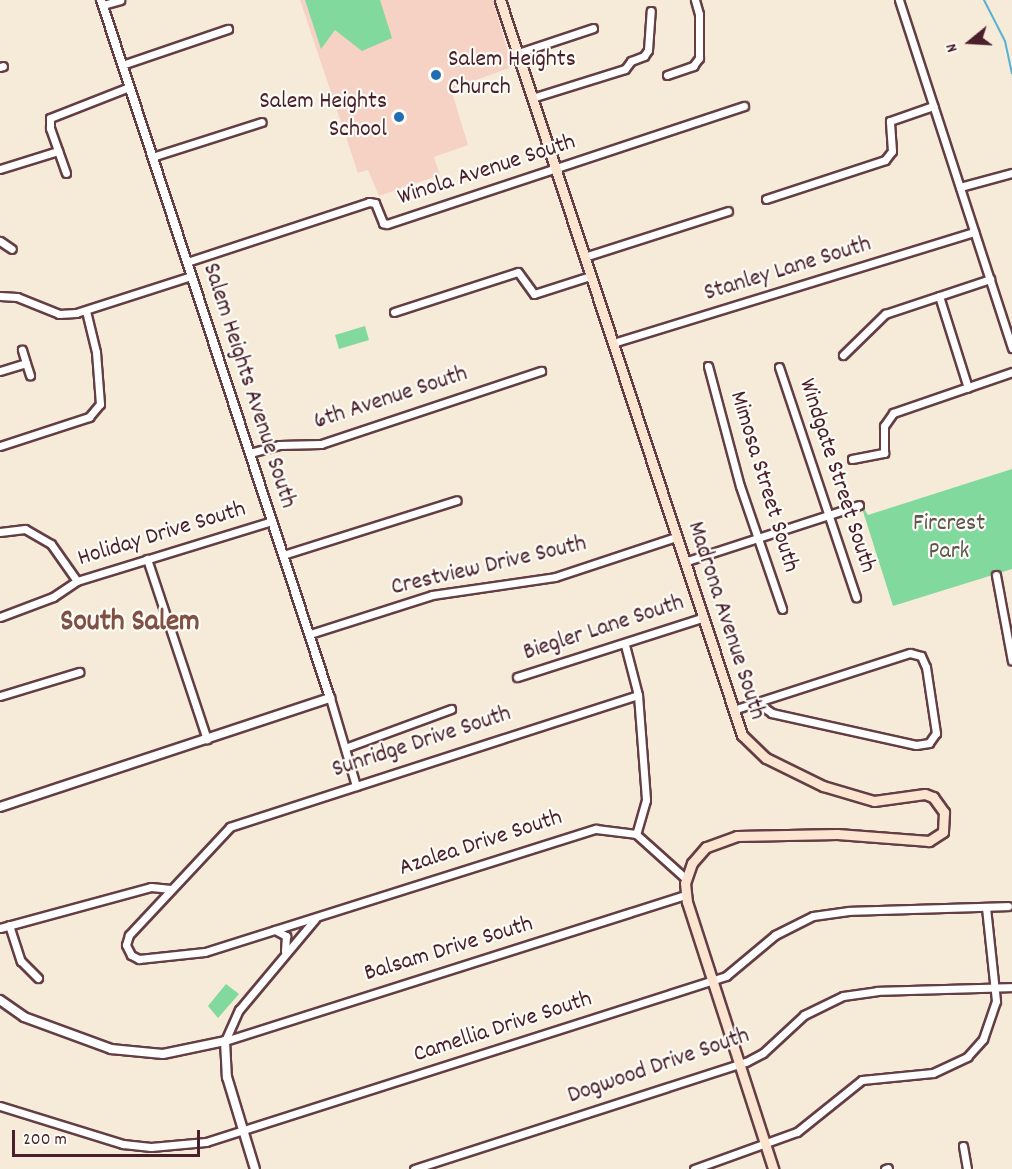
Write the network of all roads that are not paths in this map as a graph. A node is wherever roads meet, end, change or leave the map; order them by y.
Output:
1 (120, 0) edge
2 (500, 0) edge
3 (695, 0) edge
4 (899, 0) edge
5 (102, 3) edge
6 (651, 11) dead end
7 (593, 28) dead end
8 (228, 29) dead end
9 (518, 53) junction
10 (122, 64) junction
11 (667, 75) dead end
12 (129, 87) junction
13 (532, 98) junction
14 (744, 106) dead end
15 (933, 106) junction
16 (262, 122) dead end
17 (58, 151) junction
18 (152, 157) junction
19 (0, 169) edge
20 (556, 169) junction
21 (66, 173) dead end
22 (1012, 173) edge
23 (960, 187) junction
24 (766, 199) dead end
25 (728, 211) dead end
26 (974, 232) junction
27 (0, 241) edge
28 (12, 249) dead end
29 (584, 257) junction
30 (187, 262) junction
31 (191, 276) junction
32 (590, 276) junction
33 (990, 279) junction
34 (0, 296) edge
35 (939, 296) junction
36 (86, 311) junction
37 (394, 312) dead end
38 (1012, 320) edge
39 (1004, 322) junction
40 (613, 343) junction
41 (1012, 348) edge
42 (22, 350) dead end
43 (843, 355) dead end
44 (26, 363) junction
45 (708, 366) dead end
46 (779, 367) dead end
47 (0, 371) edge
48 (541, 371) dead end
49 (1012, 372) edge
50 (30, 375) dead end
51 (968, 388) junction
52 (0, 446) edge
53 (250, 453) junction
54 (852, 459) dead end
55 (457, 500) dead end
56 (859, 505) dead end
57 (828, 515) junction
58 (272, 521) junction
59 (0, 532) edge
60 (676, 537) junction
61 (757, 538) junction
62 (283, 555) junction
63 (147, 559) junction
64 (684, 562) junction
65 (996, 575) dead end
66 (77, 581) junction
67 (856, 597) dead end
68 (782, 609) dead end
69 (1008, 612) edge
70 (0, 617) edge
71 (702, 618) junction
72 (310, 634) junction
73 (625, 645) junction
74 (1012, 661) edge
75 (79, 672) dead end
76 (517, 677) dead end
77 (638, 695) junction
78 (0, 696) edge
79 (330, 698) junction
80 (760, 705) junction
81 (450, 709) dead end
82 (733, 710) junction
83 (207, 739) junction
84 (345, 748) junction
85 (356, 786) junction
86 (0, 807) edge
87 (636, 834) junction
88 (685, 878) junction
89 (171, 889) junction
90 (686, 895) junction
91 (1008, 906) dead end
92 (986, 908) junction
93 (316, 919) junction
94 (9, 925) junction
95 (0, 928) edge
96 (275, 930) junction
97 (285, 951) junction
98 (38, 978) dead end
99 (712, 981) junction
100 (996, 987) junction
101 (1012, 987) edge
102 (0, 1000) edge
103 (225, 1041) junction
104 (739, 1065) junction
105 (0, 1106) edge
106 (243, 1132) junction
107 (765, 1145) junction
108 (963, 1146) dead end
109 (255, 1169) edge
110 (414, 1169) edge
111 (694, 1169) edge
112 (773, 1169) edge
113 (967, 1169) edge

1 - 5 street
2 - 9 main road, Madrona Avenue South
3 - 11 street
4 - 15 street
5 - 10 street, Salem Heights Avenue South
6 - 13 street
7 - 9 street
8 - 10 street
9 - 13 main road, Madrona Avenue South
10 - 12 street, Salem Heights Avenue South
12 - 17 street
12 - 18 street, Salem Heights Avenue South
13 - 20 main road, Madrona Avenue South
14 - 20 street, Winola Avenue South
15 - 23 street
15 - 24 street
16 - 18 street
17 - 19 street
17 - 21 street
18 - 30 street, Salem Heights Avenue South
20 - 29 main road, Madrona Avenue South
20 - 30 street, Winola Avenue South
22 - 23 street
23 - 26 street
25 - 29 street
26 - 33 street
26 - 40 street, Stanley Lane South
27 - 28 street
29 - 32 main road, Madrona Avenue South
30 - 31 street, Salem Heights Avenue South
31 - 36 street
31 - 53 street, Salem Heights Avenue South
32 - 37 street
32 - 40 main road, Madrona Avenue South
33 - 35 street
33 - 39 street
34 - 36 street
35 - 43 street
35 - 51 street
36 - 52 street
38 - 39 street
39 - 41 street
40 - 60 main road, Madrona Avenue South
42 - 44 street
44 - 47 street
44 - 50 street
45 - 61 street, Mimosa Street South
46 - 57 street, Windgate Street South
48 - 53 street, 6th Avenue South
49 - 51 street
51 - 54 street
53 - 58 street, Salem Heights Avenue South
55 - 62 street
56 - 57 street
57 - 61 street
57 - 67 street, Windgate Street South
58 - 62 street, Salem Heights Avenue South
58 - 63 street, Holiday Drive South
59 - 66 street
60 - 64 main road, Madrona Avenue South
60 - 72 street, Crestview Drive South
61 - 64 street
61 - 68 street, Mimosa Street South
62 - 72 street, Salem Heights Avenue South
63 - 66 street, Holiday Drive South
63 - 83 street
64 - 71 main road, Madrona Avenue South
65 - 69 street
66 - 70 street, Holiday Drive South
69 - 74 street
71 - 73 street, Biegler Lane South
71 - 82 main road, Madrona Avenue South
72 - 79 street, Salem Heights Avenue South
73 - 76 street, Biegler Lane South
73 - 77 street
75 - 78 street
77 - 85 street, Sunridge Drive South
77 - 87 street
79 - 83 street
79 - 84 street, Salem Heights Avenue South
80 - 80 street
80 - 82 street
81 - 84 street
82 - 88 main road, Madrona Avenue South
83 - 86 street
84 - 85 street, Salem Heights Avenue South
85 - 89 street, Sunridge Drive South
87 - 88 street
87 - 93 street, Azalea Drive South
88 - 90 main road
89 - 94 street
89 - 96 street, Azalea Drive South
90 - 99 main road
90 - 103 street, Balsam Drive South
91 - 92 street, Camellia Drive South
92 - 99 street, Camellia Drive South
92 - 100 street
93 - 96 street, Azalea Drive South
93 - 97 street
94 - 95 street
94 - 98 street
96 - 97 street
97 - 103 street
99 - 104 main road
99 - 106 street, Camellia Drive South
100 - 101 street, Dogwood Drive South
100 - 104 street, Dogwood Drive South
100 - 107 street
102 - 103 street
103 - 106 street
104 - 107 main road
104 - 110 street, Dogwood Drive South
105 - 106 street, Camellia Drive South
106 - 109 street
107 - 111 street
107 - 112 main road
108 - 113 street

